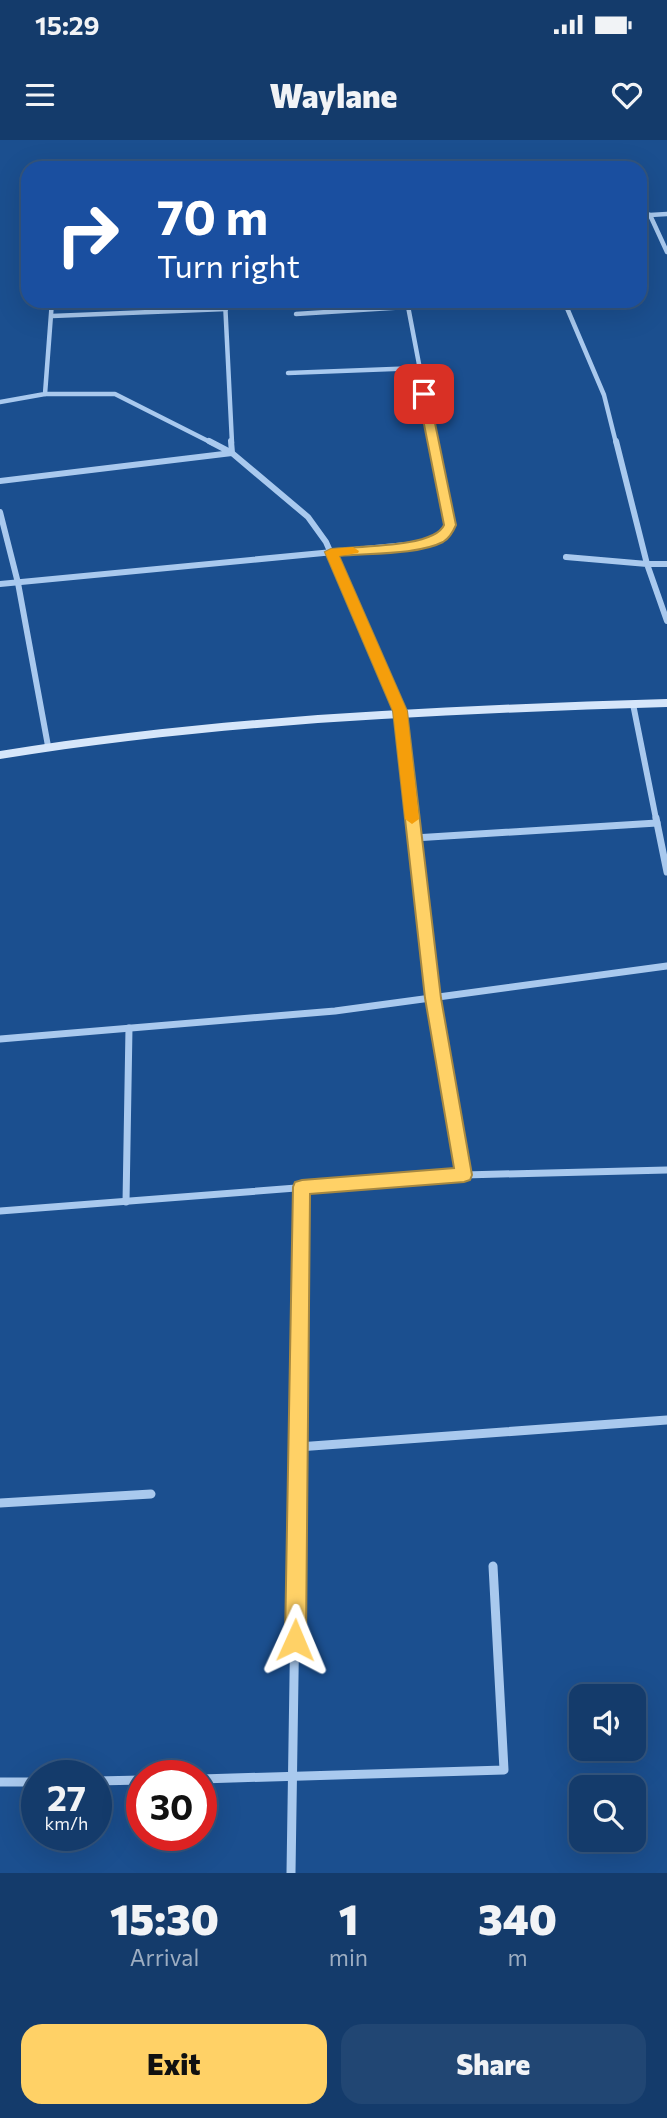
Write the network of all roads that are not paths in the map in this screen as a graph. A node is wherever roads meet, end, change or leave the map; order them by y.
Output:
1 (647, 214) edge
2 (650, 215) junction
3 (667, 215) edge
4 (667, 252) edge
5 (52, 308) edge
6 (363, 308) edge
7 (408, 308) edge
8 (567, 308) edge
9 (226, 309) joint
10 (296, 314) dead end
11 (52, 316) junction
12 (419, 368) junction
13 (288, 373) dead end
14 (45, 394) junction
15 (0, 402) edge
16 (232, 453) junction
17 (0, 481) edge
18 (0, 512) edge
19 (331, 552) junction
20 (566, 557) dead end
21 (647, 564) junction
22 (667, 564) edge
23 (18, 583) junction
24 (0, 584) edge
25 (667, 621) edge
26 (667, 703) edge
27 (633, 704) junction
28 (400, 711) junction
29 (48, 746) junction
30 (0, 755) edge
31 (657, 823) junction
32 (414, 838) junction
33 (667, 872) edge
34 (667, 966) edge
35 (433, 998) junction
36 (129, 1028) junction
37 (0, 1039) edge
38 (667, 1170) edge
39 (464, 1175) junction
40 (302, 1187) junction
41 (126, 1202) junction
42 (0, 1212) edge
43 (667, 1420) edge
44 (298, 1447) junction
45 (151, 1494) dead end
46 (0, 1503) edge
47 (493, 1566) dead end
48 (293, 1778) junction
49 (217, 1779) edge
50 (21, 1782) edge
51 (0, 1783) edge
52 (291, 1873) edge

1 - 2 street
2 - 3 street
2 - 4 street
5 - 11 street
6 - 10 street
7 - 12 street
8 - 21 street
9 - 11 street
9 - 16 street
11 - 14 street
12 - 13 street
12 - 19 street
14 - 15 street
14 - 16 street
16 - 17 street
16 - 19 street
18 - 23 street
19 - 23 street
19 - 28 street
20 - 21 street
21 - 22 street
21 - 25 street
23 - 24 street
23 - 29 street
26 - 27 main road
27 - 28 main road
27 - 31 street
28 - 29 main road
28 - 32 street
29 - 30 main road
31 - 32 street
31 - 33 street
32 - 35 street
34 - 35 street
35 - 36 street
35 - 39 street
36 - 37 street
36 - 41 street
38 - 39 street
39 - 40 street
40 - 41 street
40 - 44 street
41 - 42 street
43 - 44 street
44 - 48 street
45 - 46 street
47 - 48 street
48 - 49 street
48 - 52 street
50 - 51 street

